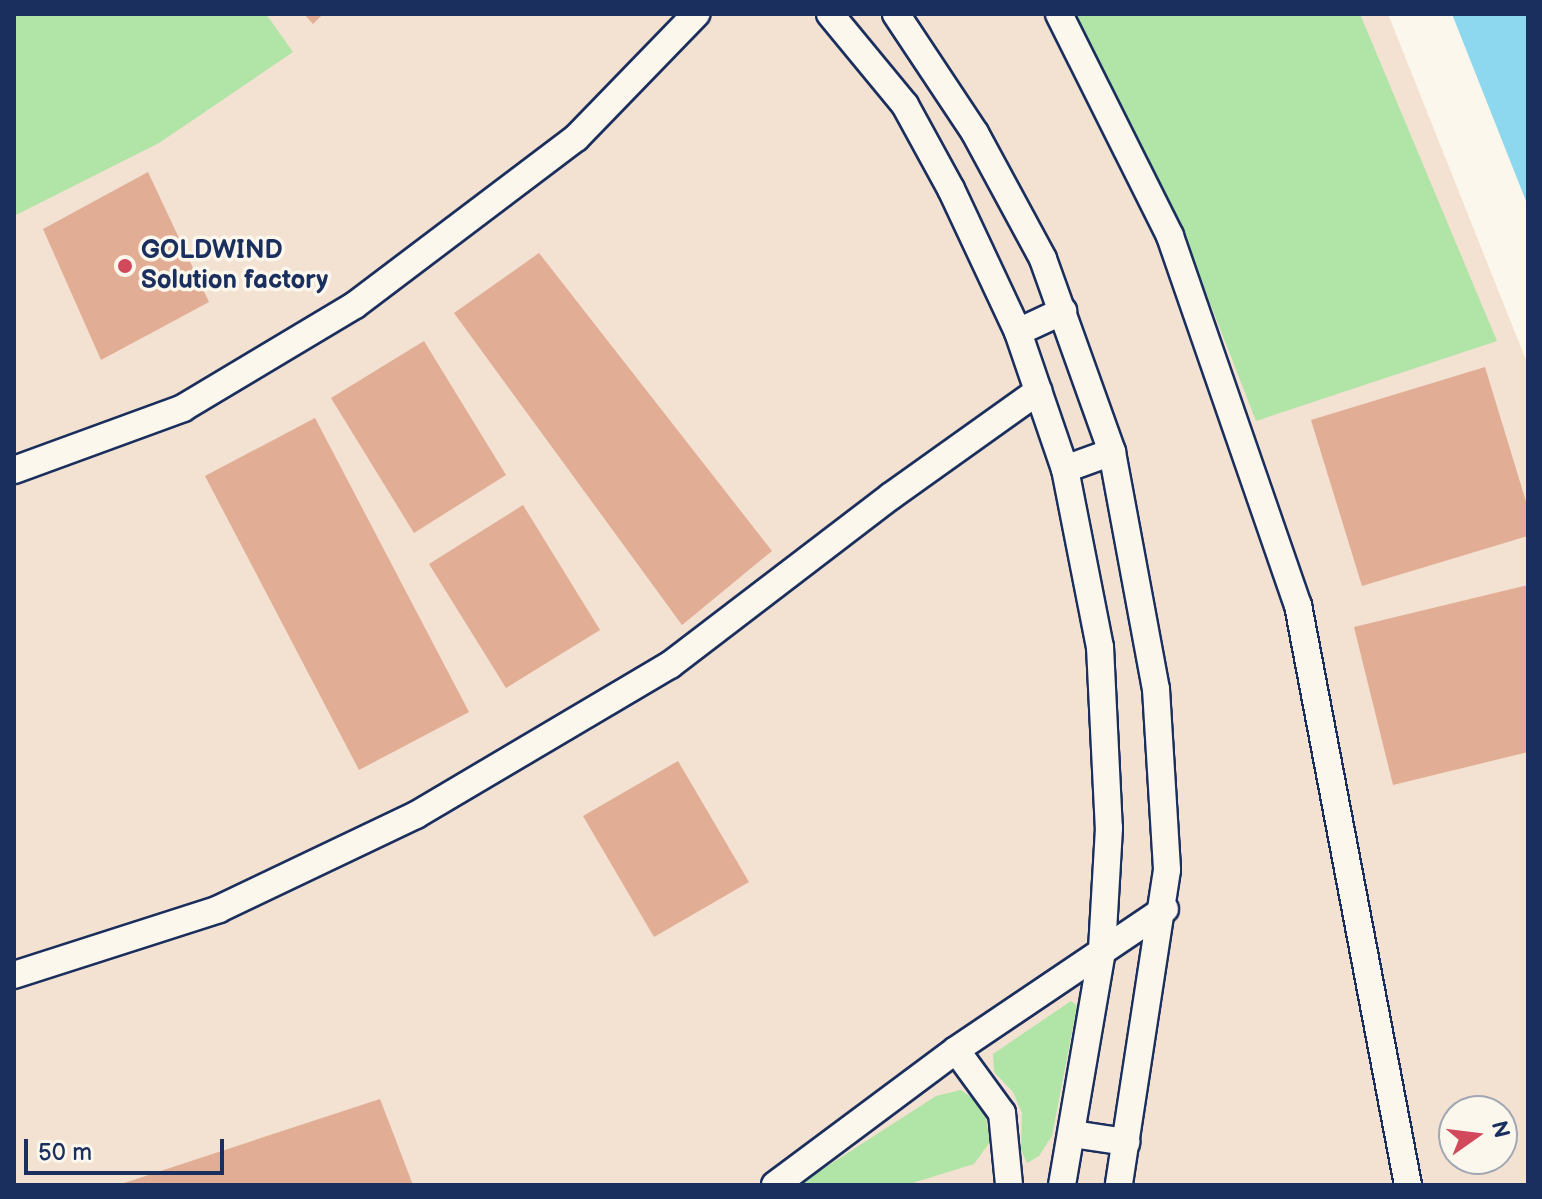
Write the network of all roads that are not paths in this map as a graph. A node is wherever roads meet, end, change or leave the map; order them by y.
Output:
1 (696, 14) edge
2 (830, 14) edge
3 (896, 14) edge
4 (1059, 14) edge
5 (1063, 311) junction
6 (1018, 332) junction
7 (1038, 391) junction
8 (1112, 452) junction
9 (1065, 469) junction
10 (14, 470) edge
11 (1165, 909) junction
12 (1102, 951) junction
13 (14, 975) edge
14 (956, 1050) junction
15 (1073, 1134) junction
16 (1126, 1142) junction
17 (775, 1185) edge
18 (1009, 1185) edge
19 (1062, 1185) edge
20 (1119, 1185) edge
21 (1408, 1185) edge

1 - 10 lane
2 - 6 lane
3 - 5 lane
4 - 21 lane
5 - 6 lane
5 - 8 lane
6 - 7 lane
7 - 9 lane
7 - 13 lane
8 - 9 lane
8 - 11 lane
9 - 12 lane
11 - 12 lane
11 - 16 lane
12 - 14 lane
12 - 15 lane
14 - 17 lane
14 - 18 lane
15 - 16 lane
15 - 19 lane
16 - 20 lane

